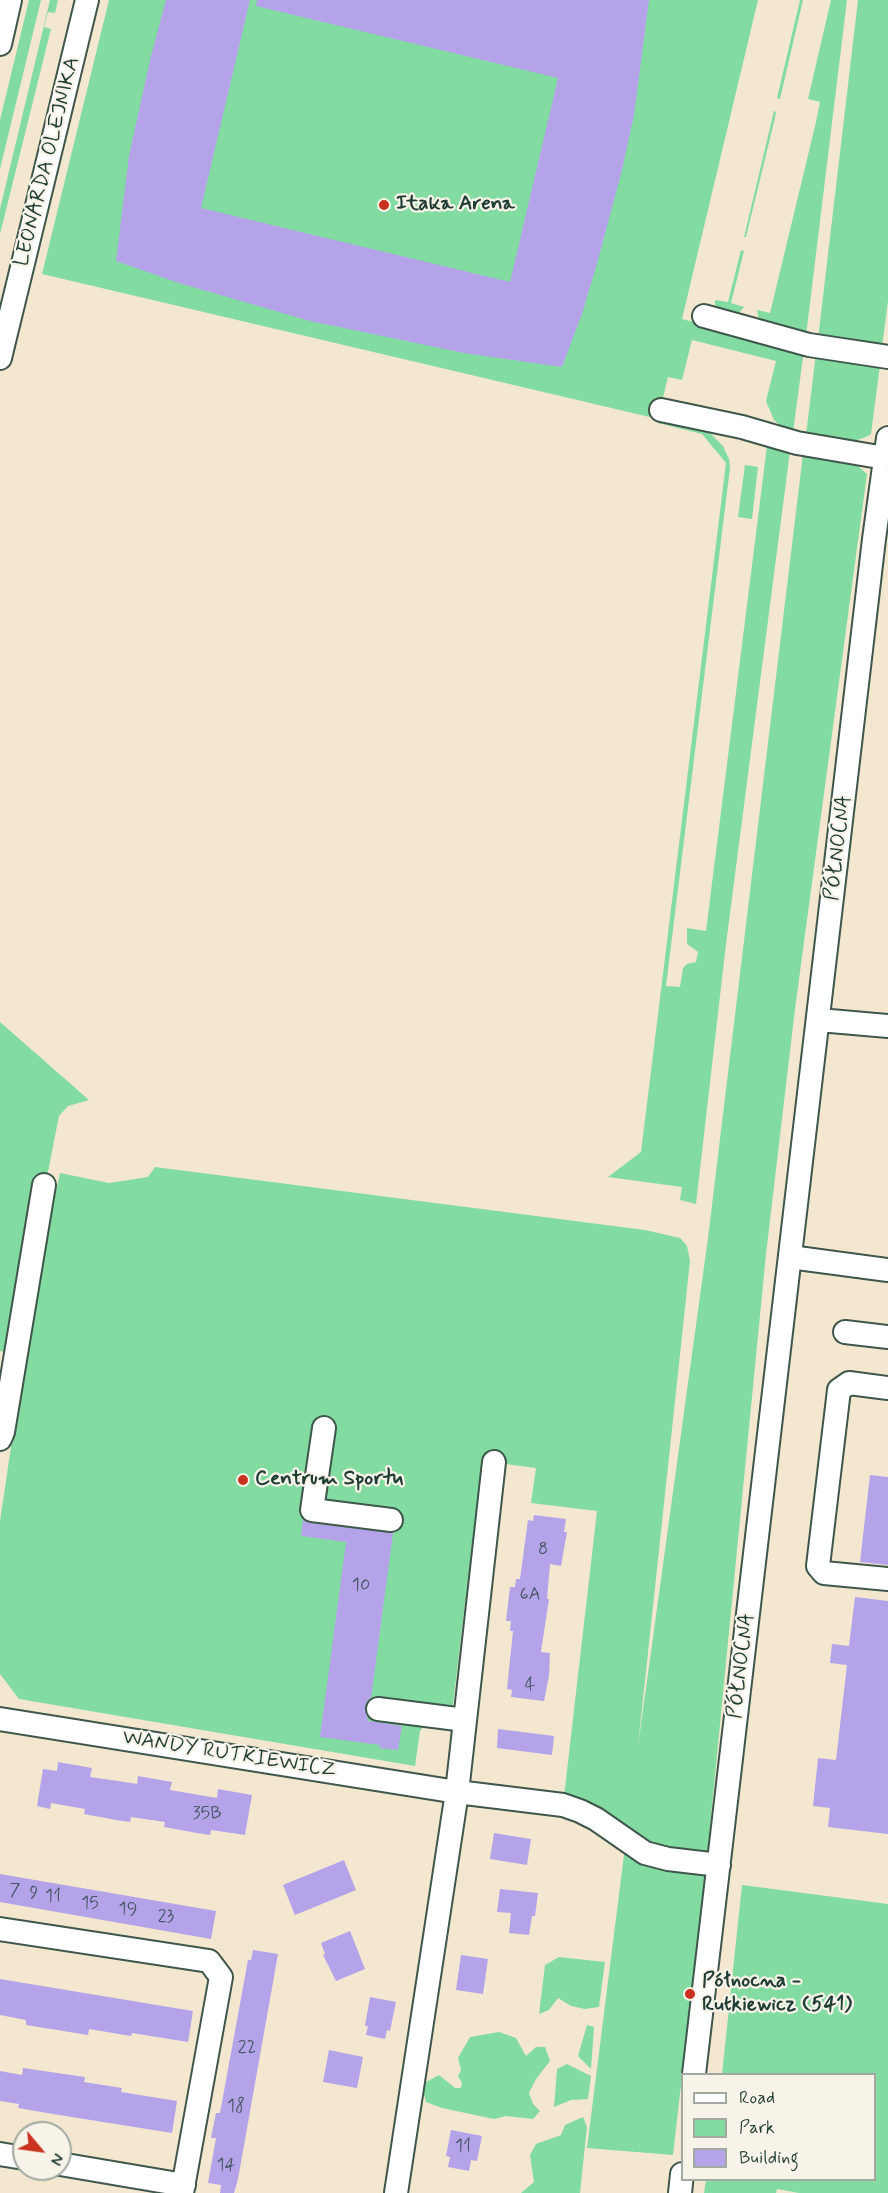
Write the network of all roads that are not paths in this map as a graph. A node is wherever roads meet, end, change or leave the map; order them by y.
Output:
1 (10, 0) edge
2 (87, 0) edge
3 (0, 41) edge
4 (704, 316) dead end
5 (888, 357) edge
6 (0, 358) edge
7 (661, 410) dead end
8 (887, 448) edge
9 (881, 539) edge
10 (819, 1020) junction
11 (888, 1026) edge
12 (44, 1185) dead end
13 (790, 1257) junction
14 (888, 1270) edge
15 (845, 1332) dead end
16 (888, 1337) edge
17 (888, 1388) edge
18 (324, 1428) dead end
19 (0, 1439) edge
20 (494, 1462) dead end
21 (391, 1520) dead end
22 (888, 1579) edge
23 (378, 1709) dead end
24 (0, 1719) edge
25 (465, 1720) junction
26 (457, 1792) junction
27 (719, 1865) junction
28 (0, 1929) edge
29 (694, 2073) edge
30 (72, 2166) edge
31 (183, 2189) edge
32 (396, 2193) edge

1 - 3 street
2 - 6 street, LEONARDA OLEJNIKA
4 - 5 street
7 - 8 street
8 - 9 street, PÓŁNOCNA
9 - 10 street, PÓŁNOCNA
10 - 11 street
10 - 13 street, PÓŁNOCNA
12 - 19 street
13 - 14 street
13 - 27 street, PÓŁNOCNA
15 - 16 street
17 - 22 street
18 - 21 street
20 - 25 street
23 - 25 street
24 - 26 street, WANDY RUTKIEWICZ
25 - 26 street
26 - 27 street, WANDY RUTKIEWICZ
26 - 32 street
27 - 29 street, PÓŁNOCNA
28 - 31 street
30 - 31 street

